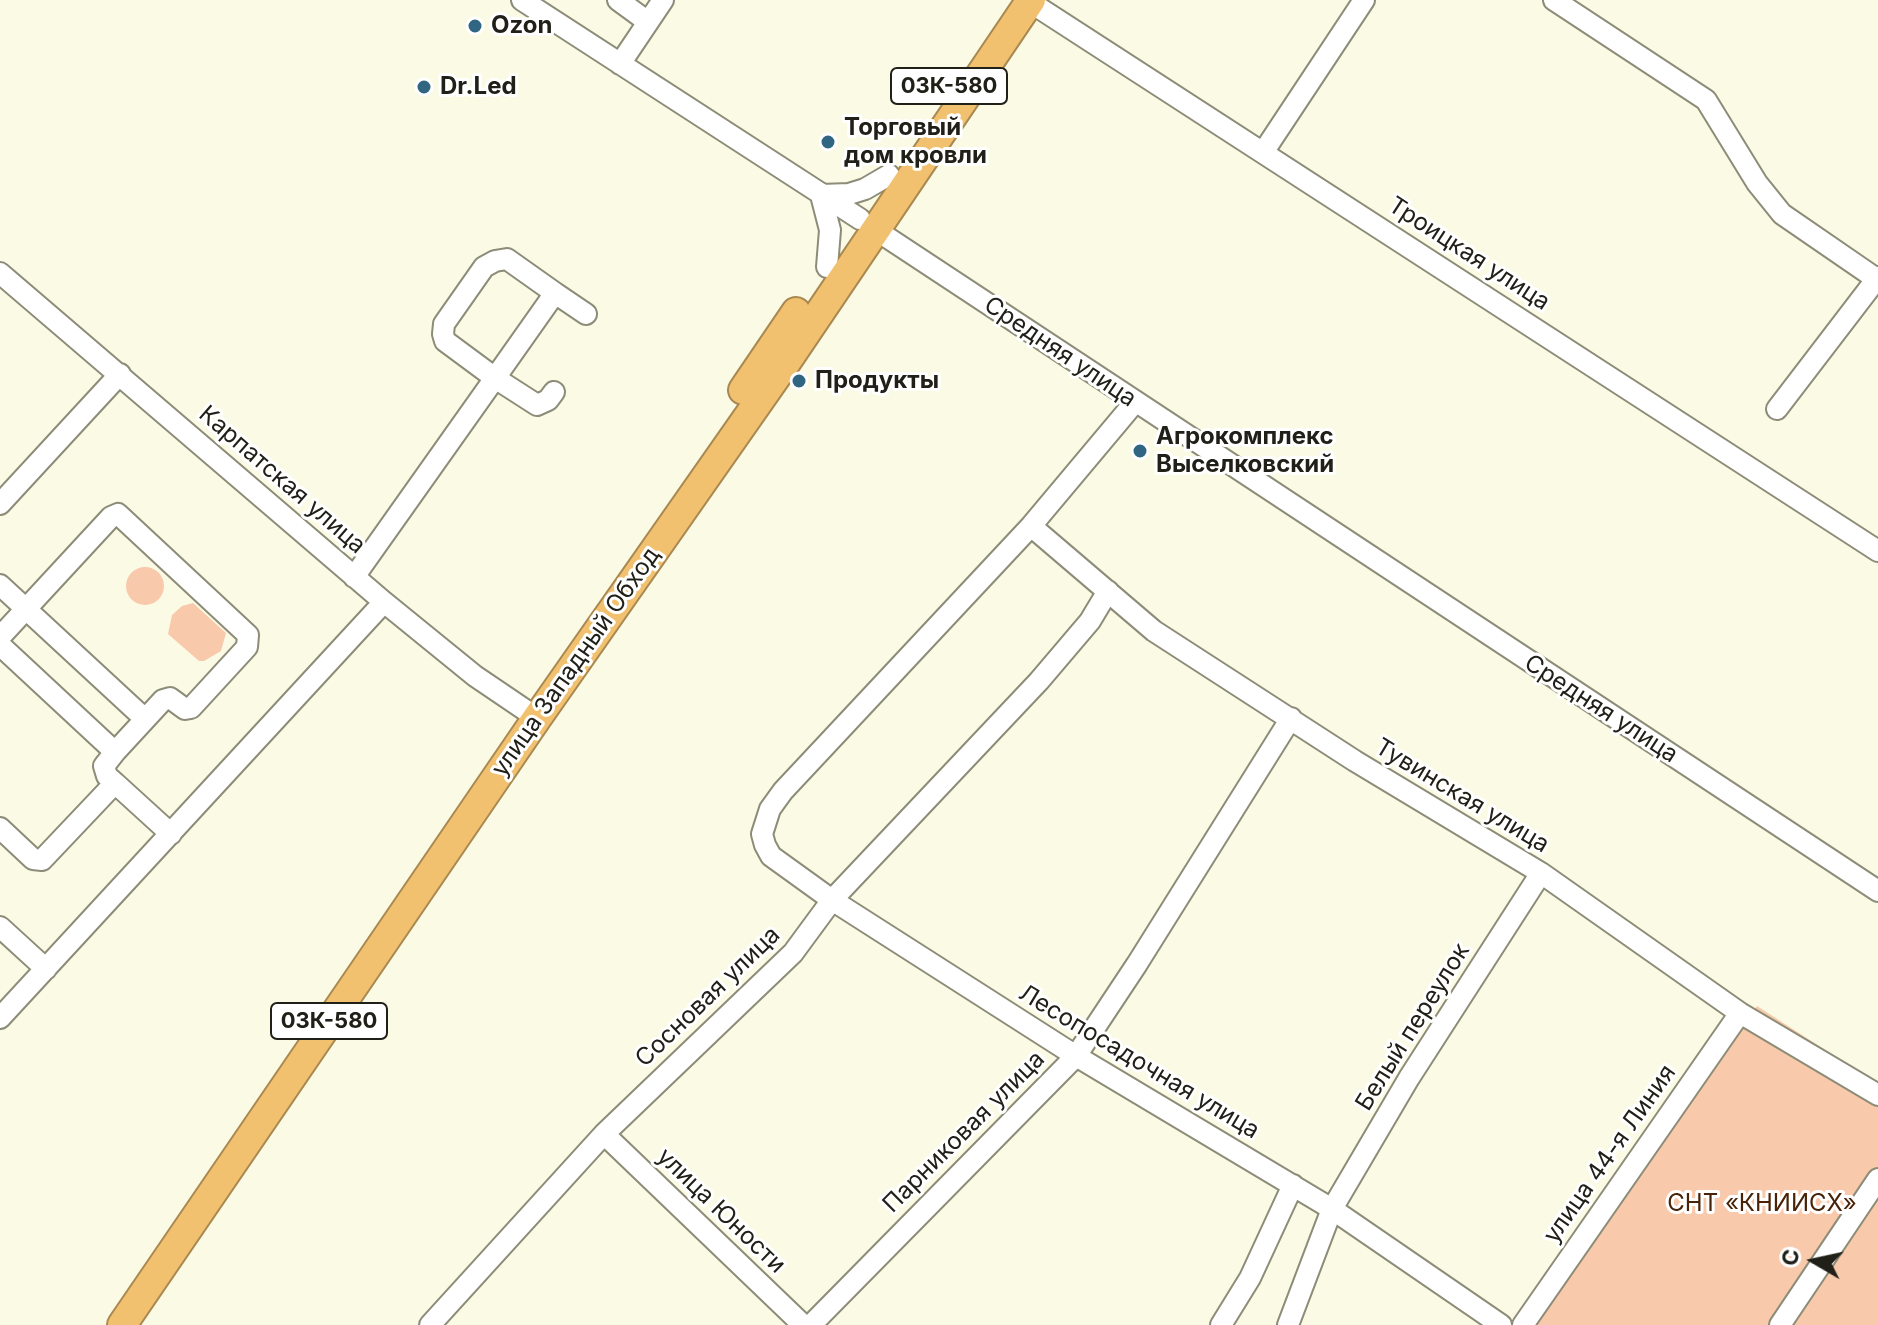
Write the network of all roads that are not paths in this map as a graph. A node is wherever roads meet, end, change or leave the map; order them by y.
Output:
1 (522, 0) edge
2 (618, 0) edge
3 (663, 0) edge
4 (1364, 0) edge
5 (1554, 0) edge
6 (1023, 1) edge
7 (648, 22) junction
8 (620, 64) junction
9 (1264, 151) junction
10 (889, 175) junction
11 (821, 195) junction
12 (868, 224) junction
13 (827, 267) junction
14 (0, 273) edge
15 (1878, 279) edge
16 (555, 293) junction
17 (586, 314) dead end
18 (120, 374) junction
19 (495, 378) junction
20 (554, 392) dead end
21 (1135, 402) junction
22 (1777, 409) dead end
23 (0, 504) edge
24 (1031, 526) junction
25 (1878, 551) edge
26 (354, 577) junction
27 (0, 585) edge
28 (1108, 591) junction
29 (384, 602) junction
30 (26, 608) junction
31 (0, 637) edge
32 (0, 645) edge
33 (531, 714) junction
34 (1291, 718) junction
35 (145, 719) junction
36 (115, 752) junction
37 (115, 783) junction
38 (0, 828) edge
39 (171, 834) junction
40 (1541, 873) junction
41 (1878, 891) edge
42 (832, 900) junction
43 (0, 927) edge
44 (46, 969) junction
45 (4, 1004) edge
46 (1740, 1013) junction
47 (1076, 1056) junction
48 (1878, 1095) edge
49 (604, 1134) junction
50 (1878, 1179) edge
51 (1293, 1185) junction
52 (1332, 1209) junction
53 (104, 1325) edge
54 (122, 1325) edge
55 (430, 1325) edge
56 (803, 1325) edge
57 (811, 1325) edge
58 (1221, 1325) edge
59 (1288, 1325) edge
60 (1501, 1325) edge
61 (1523, 1325) edge
62 (1780, 1325) edge

1 - 8 street, Средняя улица
2 - 7 street
3 - 7 street
4 - 9 street
5 - 15 street
6 - 9 street, Троицкая улица
6 - 10 highway, улица Западный Обход / 03К-580
6 - 12 highway, улица Западный Обход / 03К-580
7 - 8 street
8 - 11 street, Средняя улица
9 - 25 street, Троицкая улица
10 - 11 street
10 - 12 highway, улица Западный Обход / 03К-580
11 - 12 street, Средняя улица
11 - 13 street
12 - 13 highway, улица Западный Обход / 03К-580
12 - 21 street, Средняя улица
12 - 33 highway, улица Западный Обход / 03К-580
13 - 33 highway, улица Западный Обход / 03К-580
14 - 18 street, Карпатская улица
15 - 22 street
16 - 17 street
16 - 19 street
16 - 19 street
18 - 23 street
18 - 26 street, Карпатская улица
19 - 20 street
19 - 26 street
21 - 24 street
21 - 41 street, Средняя улица
24 - 28 street, Тувинская улица
24 - 42 street, Лесопосадочная улица
26 - 29 street, Карпатская улица
27 - 30 street
28 - 34 street, Тувинская улица
28 - 42 street, Сосновая улица
29 - 33 street, Карпатская улица
29 - 39 street
30 - 31 street
30 - 35 street
30 - 35 street
32 - 36 street
33 - 53 highway, улица Западный Обход / 03К-580
33 - 54 highway, улица Западный Обход / 03К-580
34 - 40 street, Тувинская улица
34 - 47 street, Парниковая улица
35 - 36 street
36 - 37 street
37 - 38 street
37 - 39 street
39 - 44 street
40 - 46 street, Тувинская улица
40 - 52 street, Белый переулок
42 - 47 street, Лесопосадочная улица
42 - 49 street, Сосновая улица
43 - 44 street
44 - 45 street
46 - 48 street, Тувинская улица
46 - 61 street, улица 44-я Линия
47 - 51 street, Лесопосадочная улица
47 - 57 street, Парниковая улица
49 - 55 street, Сосновая улица
49 - 56 street, улица Юности
50 - 62 street
51 - 52 street, Лесопосадочная улица
51 - 58 street
52 - 59 street, Белый переулок
52 - 60 street, Лесопосадочная улица

